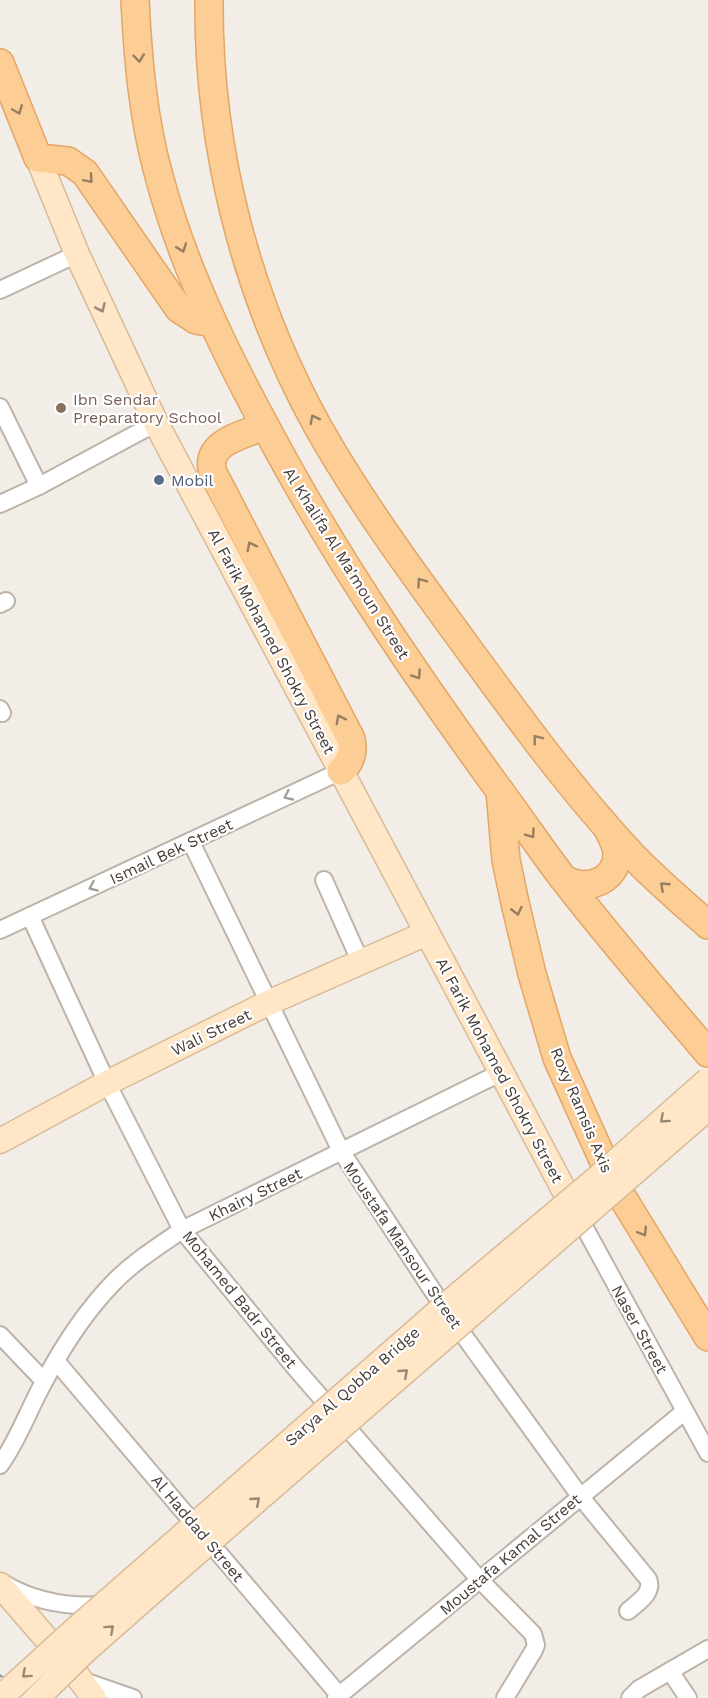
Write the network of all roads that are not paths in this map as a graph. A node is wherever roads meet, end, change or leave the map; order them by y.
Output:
1 (135, 0) edge
2 (209, 0) edge
3 (1, 65) edge
4 (38, 158) junction
5 (77, 254) junction
6 (0, 290) edge
7 (213, 323) junction
8 (0, 407) edge
9 (156, 423) junction
10 (265, 426) junction
11 (39, 486) junction
12 (0, 504) edge
13 (341, 771) junction
14 (500, 791) junction
15 (608, 828) junction
16 (191, 842) junction
17 (563, 878) junction
18 (324, 880) dead end
19 (30, 916) junction
20 (708, 925) edge
21 (0, 930) edge
22 (427, 933) junction
23 (361, 963) junction
24 (268, 1003) junction
25 (708, 1053) edge
26 (502, 1072) junction
27 (708, 1080) edge
28 (107, 1083) junction
29 (708, 1108) edge
30 (0, 1140) edge
31 (341, 1152) junction
32 (572, 1205) junction
33 (182, 1230) junction
34 (446, 1311) junction
35 (0, 1335) edge
36 (708, 1337) edge
37 (56, 1361) junction
38 (44, 1381) junction
39 (331, 1407) junction
40 (685, 1411) junction
41 (708, 1453) edge
42 (0, 1465) edge
43 (580, 1496) junction
44 (197, 1526) junction
45 (479, 1579) junction
46 (0, 1583) edge
47 (101, 1605) junction
48 (628, 1611) dead end
49 (708, 1649) edge
50 (670, 1671) junction
51 (81, 1681) edge
52 (338, 1696) edge
53 (0, 1698) edge
54 (36, 1698) edge
55 (133, 1698) edge
56 (505, 1698) edge
57 (630, 1698) edge
58 (688, 1698) edge

1 -> 7 main road, Al Khalifa Al Ma'moun Street
15 -> 2 main road
3 -> 4 main road, Al Farik Mohamed Shokry Street
4 - 5 main road, Al Farik Mohamed Shokry Street
4 -> 7 main road
5 - 6 street
5 -> 9 main road, Al Farik Mohamed Shokry Street
7 - 10 main road, Al Khalifa Al Ma'moun Street
8 - 11 street
9 - 11 street
9 - 13 main road, Al Farik Mohamed Shokry Street
13 -> 10 main road
10 -> 14 main road, Al Khalifa Al Ma'moun Street
11 - 12 street
13 -> 16 street, Ismail Bek Street
13 - 22 main road, Al Farik Mohamed Shokry Street
14 -> 17 main road, Al Khalifa Al Ma'moun Street
14 -> 36 main road, Roxy Ramsis Axis
15 - 17 main road
20 -> 15 main road
16 -> 19 street, Ismail Bek Street
16 - 24 street, Moustafa Mansour Street
17 - 25 main road, Al Khalifa Al Ma'moun Street
18 - 23 street
19 - 21 street, Ismail Bek Street
19 - 28 street, Mohamed Badr Street
22 - 23 main road, Wali Street
22 - 26 main road, Al Farik Mohamed Shokry Street
23 - 24 main road, Wali Street
24 - 28 main road, Wali Street
24 - 31 street, Moustafa Mansour Street
26 - 31 street, Khairy Street
26 - 32 main road, Al Farik Mohamed Shokry Street
27 -> 53 main road, Sarya Al Qobba Bridge, bridge
28 - 30 main road, Wali Street
28 - 33 street, Mohamed Badr Street
54 -> 29 main road, Sarya Al Qobba Bridge, bridge
31 - 33 street, Khairy Street
31 - 34 street, Moustafa Mansour Street
32 - 34 street
32 - 40 street, Naser Street
33 - 37 street, Khairy Street
33 - 39 street, Mohamed Badr Street
34 - 39 street
34 - 43 street, Moustafa Mansour Street
35 - 38 street
37 - 38 street, Khairy Street
37 - 44 street, Al Haddad Street
38 - 42 street, Khairy Street
39 - 44 street
39 - 45 street, Mohamed Badr Street
40 - 41 street, Naser Street
40 - 43 street, Moustafa Kamal Street
43 - 45 street, Moustafa Kamal Street
43 - 48 street, Moustafa Mansour Street
44 - 47 street
44 - 52 street, Al Haddad Street
45 - 52 street, Moustafa Kamal Street
45 - 56 street, Mohamed Badr Street
46 - 47 street
46 - 51 main road
47 - 51 street
49 - 50 street
50 - 57 street
50 - 58 street
51 - 55 street

